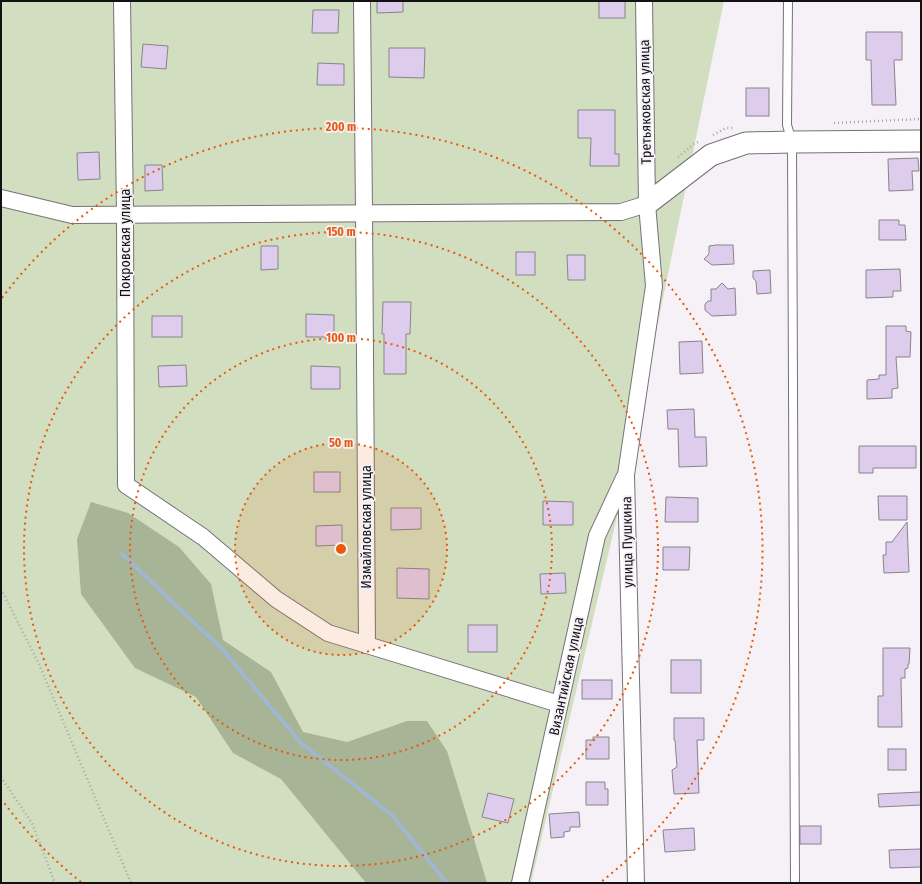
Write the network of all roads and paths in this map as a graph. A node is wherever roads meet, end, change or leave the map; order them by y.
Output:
1 (122, 1) edge
2 (362, 1) edge
3 (644, 1) edge
4 (788, 1) edge
5 (921, 141) edge
6 (792, 142) junction
7 (1, 198) edge
8 (647, 204) junction
9 (364, 213) junction
10 (125, 215) junction
11 (626, 475) junction
12 (1, 589) edge
13 (367, 645) junction
14 (559, 704) junction
15 (1, 776) edge
16 (55, 883) edge
17 (131, 883) edge
18 (520, 883) edge
19 (636, 883) edge
20 (795, 883) edge

1 - 10 street, Покровская улица
2 - 9 street, Измайловская улица
3 - 8 street, Третьяковская улица
4 - 6 lane
5 - 6 street
6 - 8 street
6 - 20 lane
7 - 10 street
8 - 9 street
8 - 11 street, улица Пушкина
9 - 10 street
9 - 13 street, Измайловская улица
10 - 13 street, Покровская улица
11 - 14 street, Византийская улица
11 - 19 street, улица Пушкина
12 - 17 path
13 - 14 street
14 - 18 street, Византийская улица
15 - 16 path

